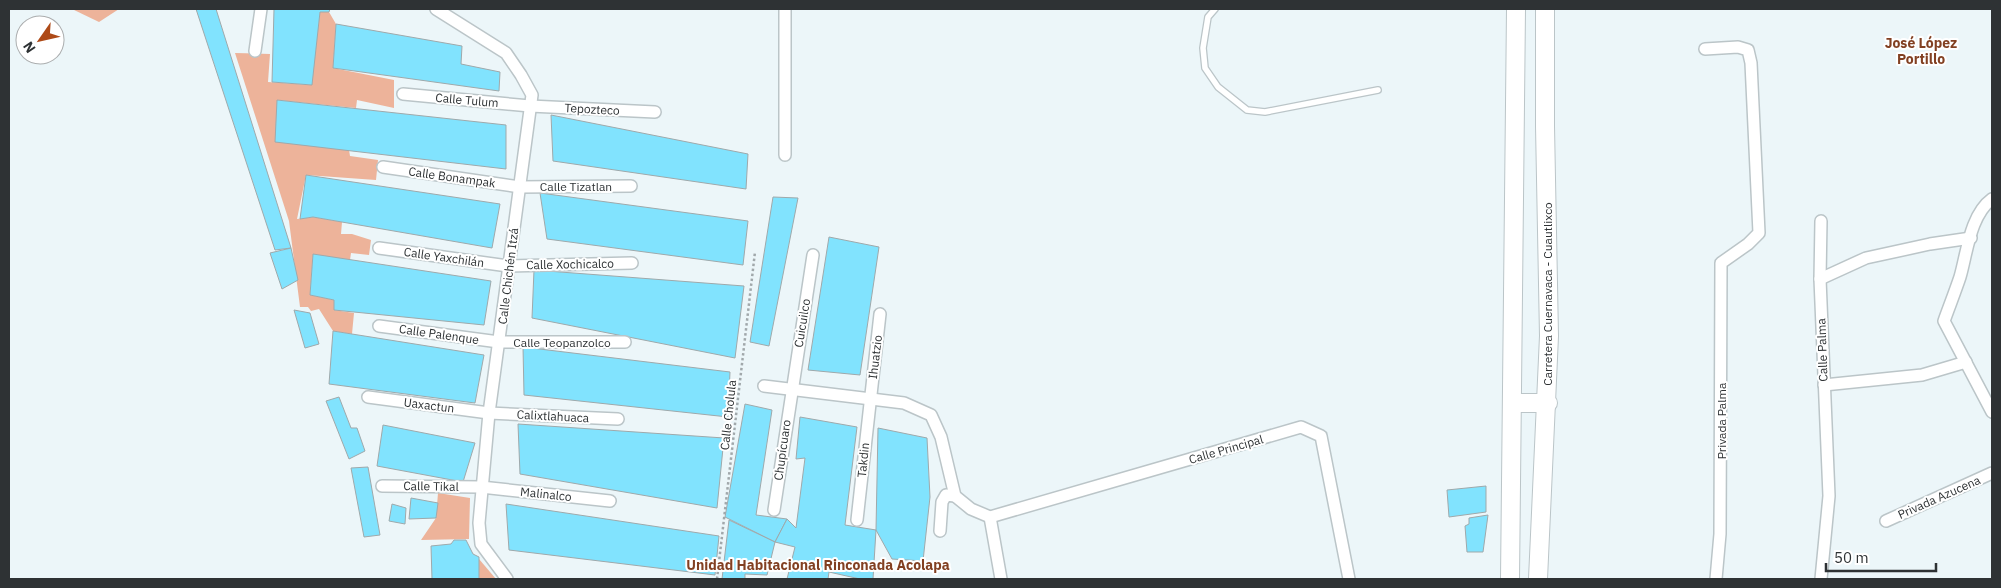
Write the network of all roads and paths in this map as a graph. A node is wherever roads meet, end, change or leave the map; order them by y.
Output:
1 (261, 9) edge
2 (436, 9) edge
3 (785, 9) edge
4 (1216, 9) edge
5 (1516, 9) edge
6 (1545, 9) edge
7 (1705, 49) dead end
8 (255, 51) dead end
9 (1378, 90) dead end
10 (403, 94) dead end
11 (530, 106) junction
12 (655, 112) dead end
13 (785, 155) dead end
14 (383, 167) dead end
15 (631, 186) dead end
16 (520, 187) junction
17 (1992, 200) edge
18 (1820, 221) dead end
19 (1971, 238) junction
20 (379, 248) dead end
21 (755, 252) dead end
22 (813, 255) dead end
23 (632, 263) dead end
24 (508, 266) junction
25 (1820, 279) junction
26 (880, 314) dead end
27 (379, 326) dead end
28 (499, 342) junction
29 (625, 342) dead end
30 (1966, 362) junction
31 (1824, 385) junction
32 (764, 386) dead end
33 (791, 390) junction
34 (368, 397) dead end
35 (869, 400) junction
36 (1513, 403) junction
37 (1548, 403) junction
38 (1992, 412) edge
39 (489, 413) junction
40 (618, 419) dead end
41 (1992, 474) edge
42 (382, 486) dead end
43 (481, 487) junction
44 (955, 496) junction
45 (610, 501) dead end
46 (774, 510) dead end
47 (990, 517) junction
48 (857, 520) dead end
49 (1886, 520) dead end
50 (940, 531) dead end
51 (509, 579) edge
52 (717, 579) edge
53 (1001, 579) edge
54 (1349, 579) edge
55 (1510, 579) edge
56 (1538, 579) edge
57 (1716, 579) edge
58 (1821, 579) edge

1 - 8 street
2 - 11 street, Calle Chichén Itzá
3 - 13 street
4 - 9 lane
5 - 36 main road
6 - 37 main road, Carretera Cuernavaca - Cuautlixco
7 - 57 street, Privada Palma
10 - 11 street, Calle Tulum
11 - 12 street, Tepozteco
11 - 16 street, Calle Chichén Itzá
14 - 16 street, Calle Bonampak
15 - 16 street, Calle Tizatlan
16 - 24 street, Calle Chichén Itzá
17 - 19 street
18 - 25 street
19 - 25 street
19 - 30 street
20 - 24 street, Calle Yaxchilán
21 - 52 path, Calle Cholula
22 - 33 street, Cuicuilco
23 - 24 street, Calle Xochicalco
24 - 28 street, Calle Chichén Itzá
25 - 31 street, Calle Palma
26 - 35 street, Ihuatzio
27 - 28 street, Calle Palenque
28 - 29 street, Calle Teopanzolco
28 - 39 street, Calle Chichén Itzá
30 - 31 street
30 - 38 street
31 - 58 street, Calle Palma
32 - 33 street
33 - 35 street
33 - 46 street, Chupícuaro
34 - 39 street, Uaxactun
35 - 44 street
35 - 48 street, Takdin
36 - 37 main road
36 - 55 main road
37 - 56 main road, Carretera Cuernavaca - Cuautlixco
39 - 40 street, Calixtlahuaca
39 - 43 street, Calle Chichén Itzá
41 - 49 street, Privada Azucena
42 - 43 street, Calle Tikal
43 - 45 street, Malinalco
43 - 51 street, Calle Chichén Itzá
44 - 47 street
44 - 50 street
47 - 53 street
47 - 54 street, Calle Principal

